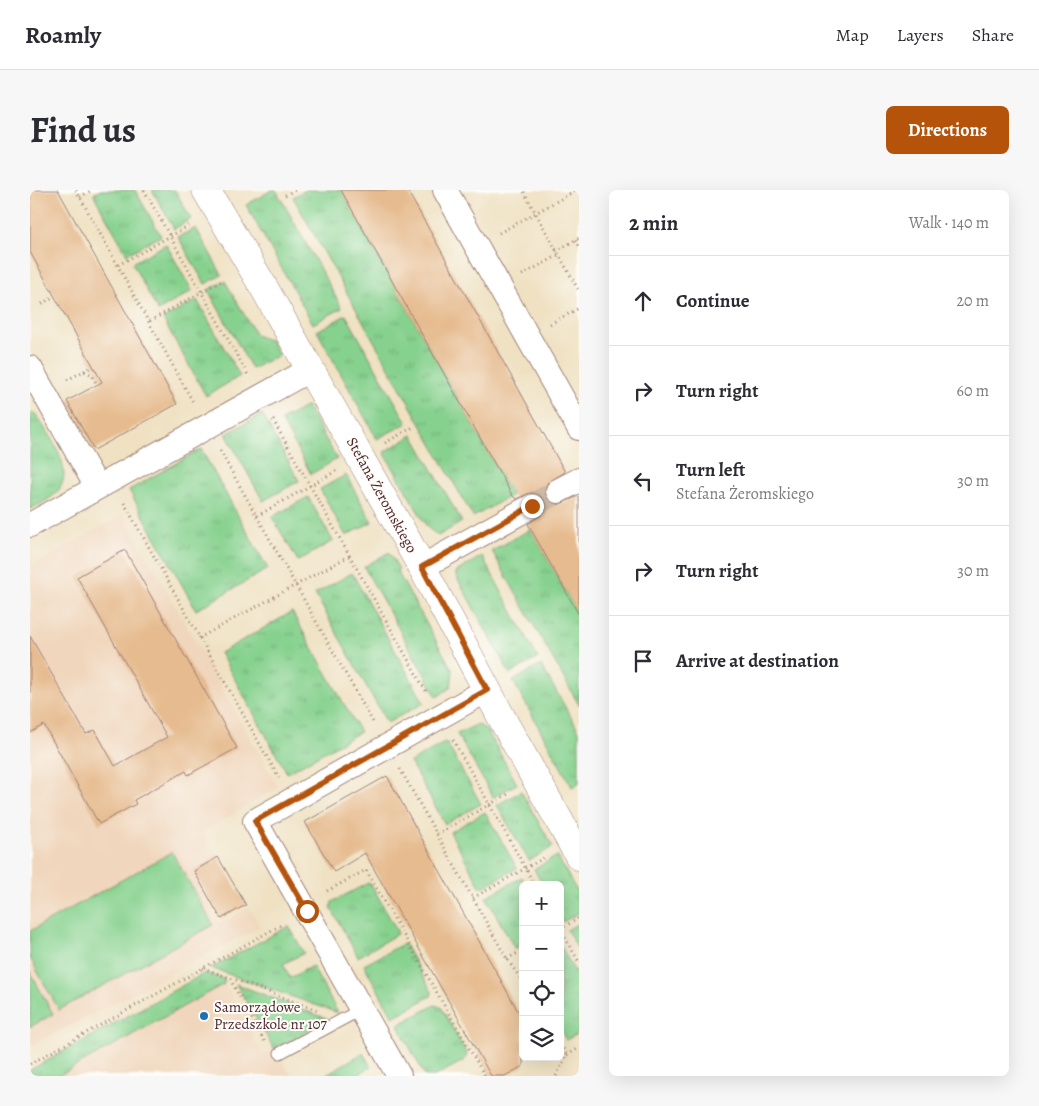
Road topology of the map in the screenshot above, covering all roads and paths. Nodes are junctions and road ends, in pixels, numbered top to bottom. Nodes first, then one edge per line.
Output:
1 (76, 190) edge
2 (92, 190) edge
3 (144, 190) edge
4 (206, 190) edge
5 (295, 190) edge
6 (445, 190) edge
7 (577, 190) edge
8 (524, 192) dead end
9 (285, 195) dead end
10 (80, 197) junction
11 (535, 213) junction
12 (192, 224) dead end
13 (170, 236) junction
14 (577, 239) edge
15 (476, 246) junction
16 (579, 246) edge
17 (556, 251) junction
18 (559, 255) junction
19 (118, 265) junction
20 (223, 280) dead end
21 (500, 288) junction
22 (579, 291) edge
23 (201, 292) junction
24 (54, 296) dead end
25 (42, 304) dead end
26 (150, 321) junction
27 (93, 366) dead end
28 (30, 368) edge
29 (311, 369) junction
30 (84, 371) junction
31 (248, 376) dead end
32 (61, 383) dead end
33 (97, 385) dead end
34 (199, 413) dead end
35 (273, 419) dead end
36 (575, 420) edge
37 (415, 426) dead end
38 (377, 448) dead end
39 (219, 450) dead end
40 (343, 468) dead end
41 (579, 480) edge
42 (309, 486) junction
43 (97, 487) junction
44 (558, 491) tunnel mouth
45 (120, 495) dead end
46 (532, 506) tunnel mouth
47 (257, 516) junction
48 (30, 525) edge
49 (349, 556) junction
50 (422, 567) junction
51 (296, 586) junction
52 (199, 638) junction
53 (487, 690) junction
54 (429, 697) dead end
55 (379, 733) dead end
56 (451, 736) dead end
57 (397, 763) dead end
58 (284, 786) dead end
59 (512, 791) dead end
60 (490, 804) junction
61 (437, 834) junction
62 (567, 854) edge
63 (526, 868) junction
64 (533, 881) edge
65 (323, 885) dead end
66 (474, 898) junction
67 (579, 918) edge
68 (287, 922) dead end
69 (564, 927) edge
70 (564, 936) edge
71 (519, 952) edge
72 (507, 959) junction
73 (579, 962) edge
74 (202, 968) junction
75 (519, 976) edge
76 (230, 979) junction
77 (352, 1014) junction
78 (268, 1048) dead end
79 (579, 1048) edge
80 (564, 1050) edge
81 (280, 1053) dead end
82 (567, 1055) junction
83 (30, 1064) edge
84 (399, 1076) edge
85 (485, 1076) edge
86 (556, 1076) edge

1 - 10 path
2 - 10 path
3 - 13 path
4 - 29 street, Stefana Żeromskiego
5 - 9 path
6 - 15 street
7 - 11 path
8 - 11 path
10 - 19 path
11 - 15 path
11 - 17 path
12 - 13 path
13 - 19 path
13 - 23 path
14 - 16 path
14 - 17 path
15 - 21 street
17 - 18 path
18 - 21 path
18 - 22 path
19 - 26 path
20 - 23 path
21 - 36 street
23 - 26 path
23 - 31 path
24 - 25 path
26 - 34 path
27 - 30 path
28 - 43 street
29 - 43 street
29 - 50 street, Stefana Żeromskiego
30 - 32 path
30 - 33 path
35 - 42 path
37 - 38 path
39 - 47 path
40 - 42 path
41 - 44 street
42 - 47 path
42 - 49 path
43 - 48 street
45 - 52 path
46 - 50 street
47 - 51 path
49 - 51 path
49 - 54 path
50 - 53 street, Stefana Żeromskiego
51 - 52 path
51 - 55 path
52 - 58 path
53 - 62 street, Stefana Żeromskiego
53 - 77 street
56 - 60 path
57 - 61 path
59 - 60 path
60 - 61 path
60 - 63 path
61 - 66 path
62 - 63 path
63 - 64 path
63 - 66 path
65 - 85 path
66 - 72 path
67 - 69 path
68 - 74 path
70 - 73 path
71 - 72 path
72 - 75 path
74 - 76 path
74 - 83 path
76 - 77 path
76 - 78 path
77 - 81 lane
77 - 84 street
79 - 82 path
80 - 82 path
82 - 86 path

